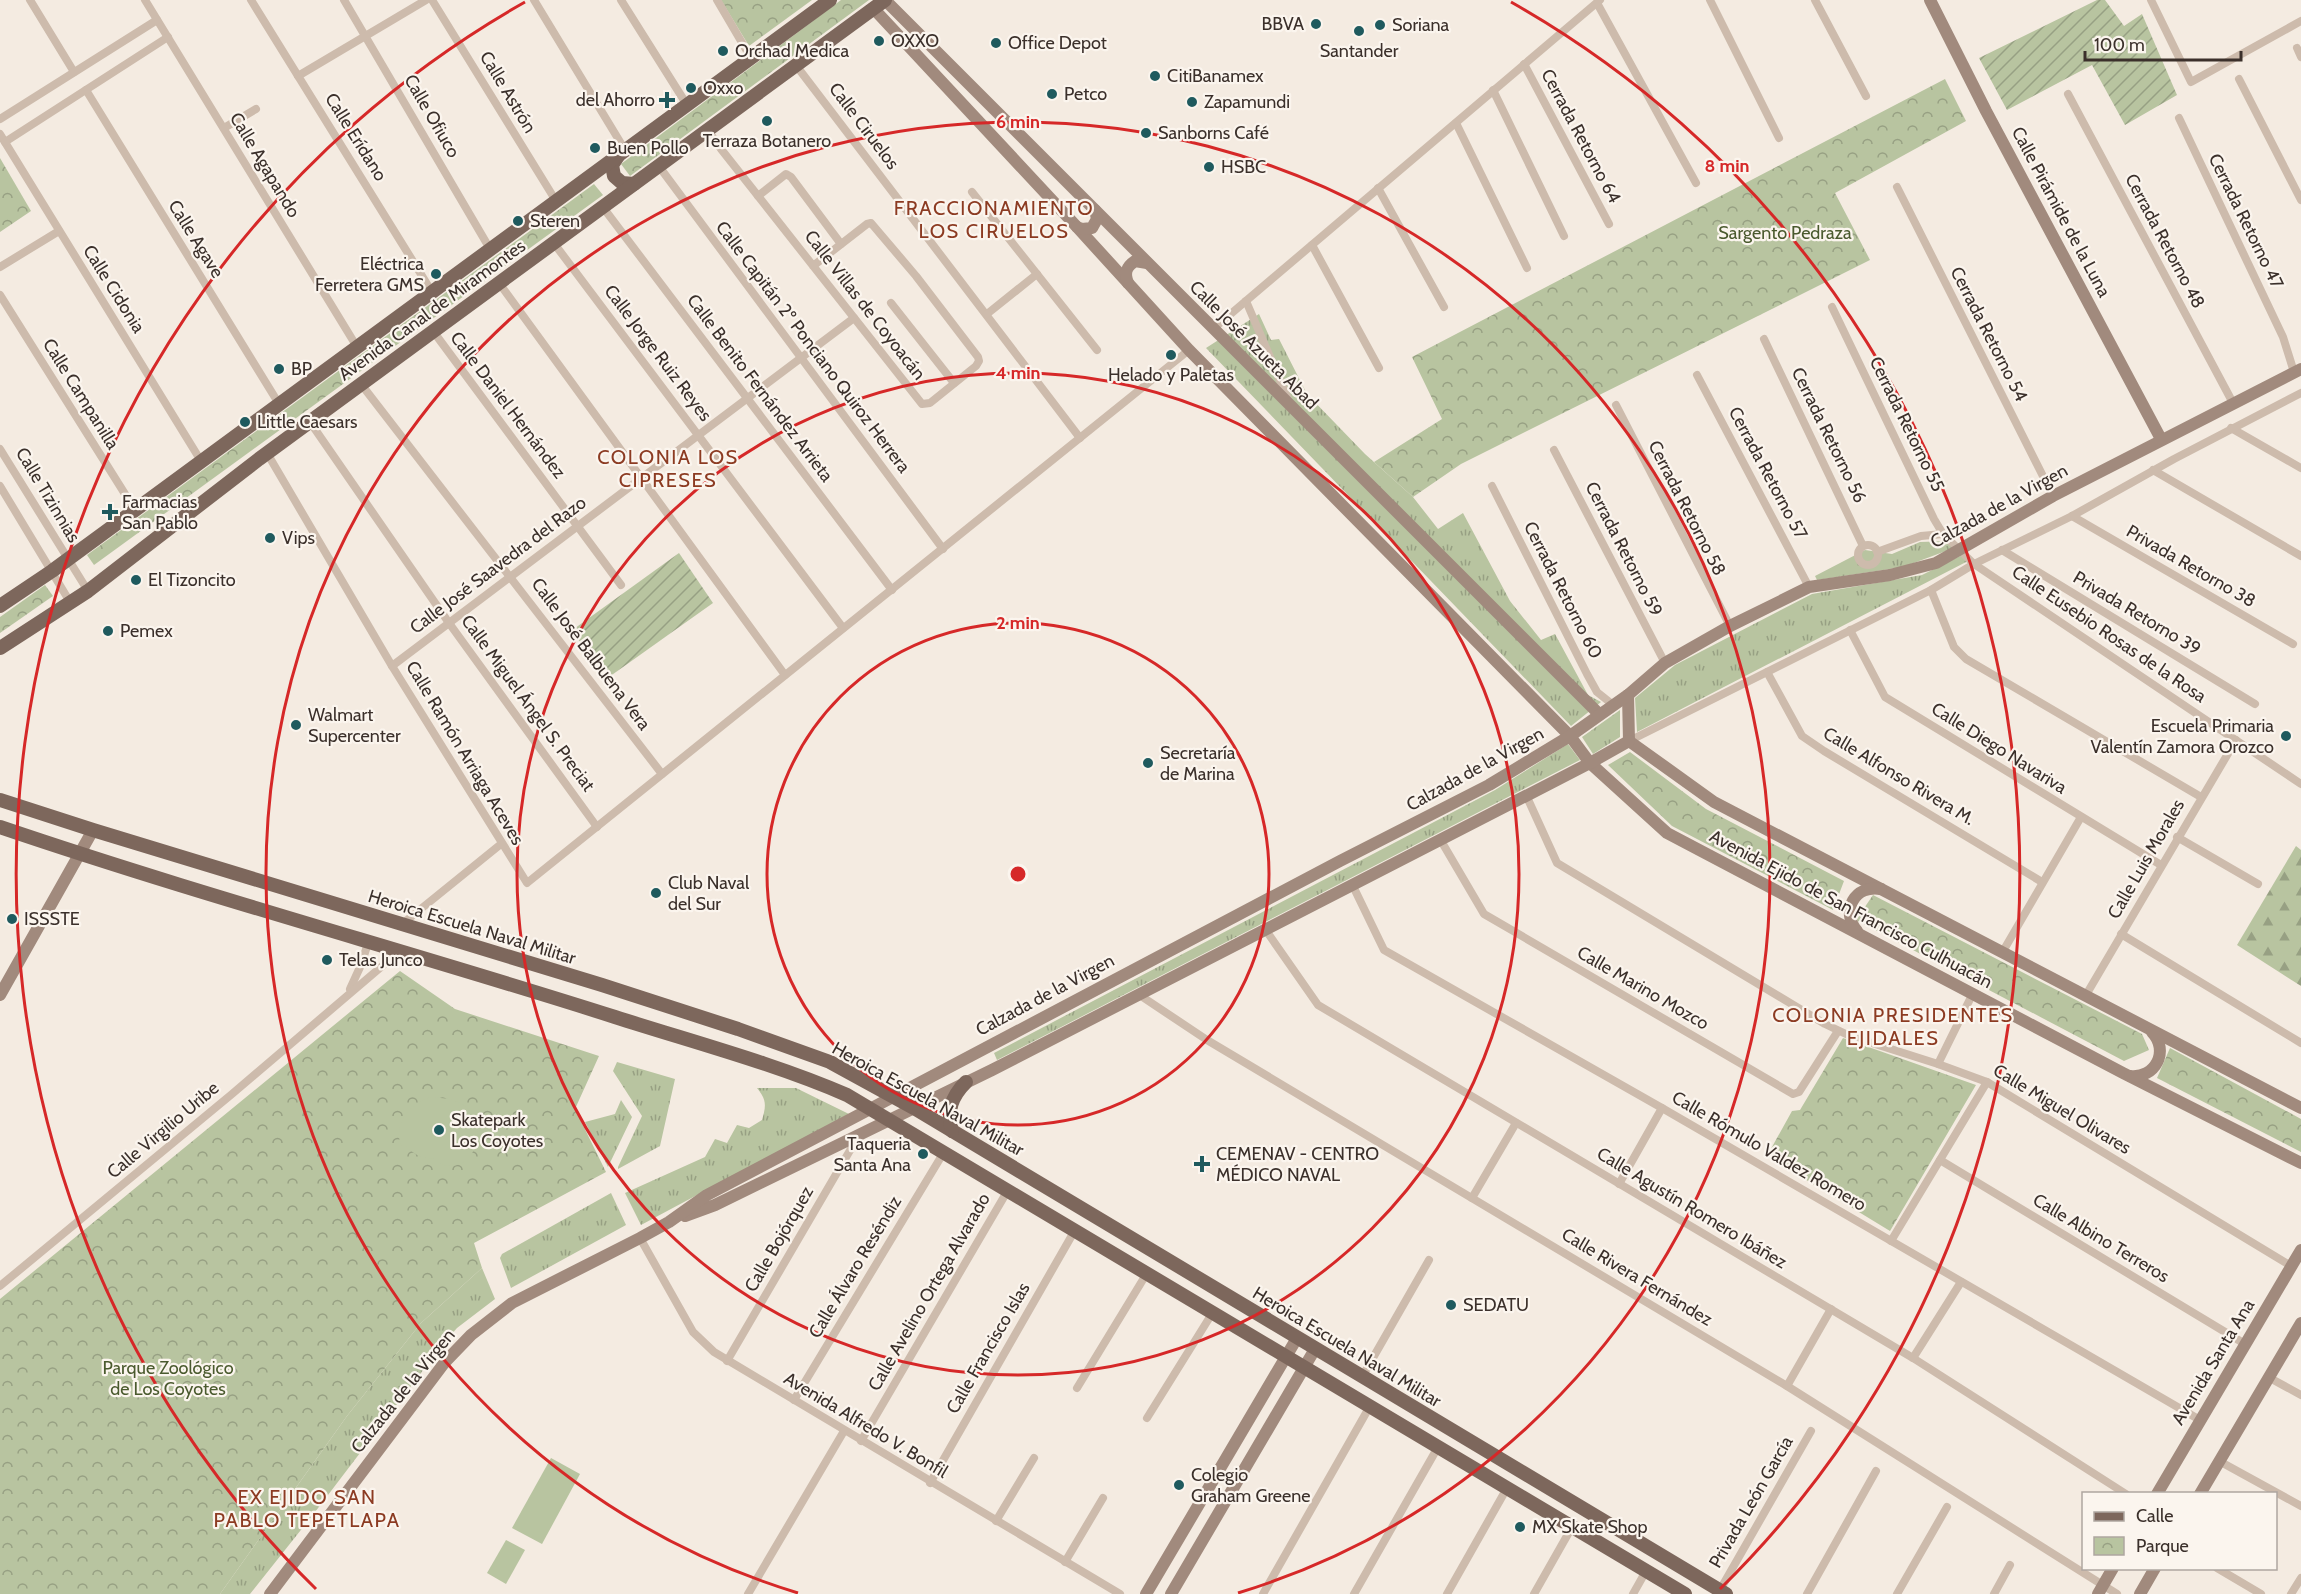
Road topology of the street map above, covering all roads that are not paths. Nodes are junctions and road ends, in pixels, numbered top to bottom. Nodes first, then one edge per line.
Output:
1 (30, 0) edge
2 (145, 0) edge
3 (251, 0) edge
4 (345, 0) edge
5 (426, 0) edge
6 (432, 0) edge
7 (534, 0) edge
8 (621, 0) edge
9 (717, 0) edge
10 (830, 0) edge
11 (885, 0) edge
12 (1710, 0) edge
13 (1815, 0) edge
14 (1930, 0) edge
15 (2151, 0) edge
16 (1598, 1) edge
17 (873, 8) junction
18 (157, 20) junction
19 (2301, 21) edge
20 (366, 36) junction
21 (168, 37) junction
22 (751, 58) junction
23 (795, 64) junction
24 (1524, 64) junction
25 (74, 72) junction
26 (298, 76) junction
27 (2239, 80) dead end
28 (86, 90) junction
29 (1493, 90) junction
30 (2068, 94) dead end
31 (1866, 96) dead end
32 (687, 105) junction
33 (256, 109) dead end
34 (2179, 118) dead end
35 (0, 119) edge
36 (1455, 123) junction
37 (224, 128) junction
38 (707, 129) junction
39 (2, 138) edge
40 (1779, 138) dead end
41 (622, 153) junction
42 (658, 165) junction
43 (590, 176) junction
44 (1696, 183) dead end
45 (634, 184) junction
46 (1897, 187) dead end
47 (1378, 188) junction
48 (972, 192) dead end
49 (758, 196) junction
50 (2301, 200) edge
51 (555, 201) junction
52 (606, 204) junction
53 (1095, 210) junction
54 (1609, 224) dead end
55 (1077, 227) junction
56 (59, 231) junction
57 (1564, 236) dead end
58 (553, 242) junction
59 (841, 244) junction
60 (1312, 245) junction
61 (490, 249) junction
62 (1147, 263) junction
63 (813, 266) junction
64 (0, 267) edge
65 (1527, 268) dead end
66 (1037, 274) junction
67 (499, 283) junction
68 (1128, 283) junction
69 (432, 292) junction
70 (0, 295) edge
71 (1246, 301) junction
72 (891, 303) dead end
73 (1444, 307) dead end
74 (1832, 307) dead end
75 (987, 314) junction
76 (854, 318) junction
77 (1213, 329) junction
78 (433, 331) junction
79 (1764, 339) dead end
80 (357, 347) junction
81 (1097, 350) dead end
82 (1189, 350) junction
83 (800, 358) junction
84 (1379, 368) dead end
85 (2298, 370) edge
86 (1697, 375) dead end
87 (954, 383) junction
88 (361, 384) junction
89 (2301, 393) edge
90 (747, 399) junction
91 (2233, 403) junction
92 (279, 404) junction
93 (1616, 405) dead end
94 (1292, 408) junction
95 (310, 422) junction
96 (2231, 428) junction
97 (699, 435) junction
98 (1080, 438) junction
99 (2161, 440) junction
100 (0, 448) edge
101 (1554, 450) dead end
102 (267, 453) junction
103 (201, 461) junction
104 (2301, 468) edge
105 (2153, 470) junction
106 (642, 478) junction
107 (0, 486) edge
108 (1492, 486) dead end
109 (2053, 496) junction
110 (135, 510) junction
111 (2072, 516) junction
112 (578, 526) junction
113 (1943, 534) junction
114 (1863, 546) junction
115 (943, 549) junction
116 (1961, 549) junction
117 (2002, 550) junction
118 (1877, 552) junction
119 (2301, 556) edge
120 (68, 560) junction
121 (1974, 564) junction
122 (52, 571) junction
123 (511, 577) junction
124 (621, 585) dead end
125 (1809, 587) junction
126 (892, 590) junction
127 (1931, 590) junction
128 (88, 591) junction
129 (70, 602) junction
130 (0, 606) edge
131 (449, 623) junction
132 (1730, 626) junction
133 (843, 628) junction
134 (1850, 630) junction
135 (2293, 644) dead end
136 (0, 648) edge
137 (1665, 663) junction
138 (392, 666) junction
139 (1767, 672) junction
140 (785, 675) junction
141 (1628, 695) junction
142 (1612, 704) junction
143 (2254, 704) dead end
144 (1599, 714) junction
145 (1570, 736) junction
146 (2236, 740) junction
147 (1629, 741) junction
148 (1590, 763) junction
149 (662, 774) junction
150 (2301, 784) edge
151 (1526, 795) junction
152 (2201, 797) junction
153 (0, 800) edge
154 (2080, 817) junction
155 (597, 826) junction
156 (0, 827) edge
157 (93, 830) junction
158 (2177, 837) junction
159 (1440, 839) junction
160 (501, 844) junction
161 (79, 854) junction
162 (2161, 865) junction
163 (2042, 882) junction
164 (1352, 884) junction
165 (2259, 884) dead end
166 (1887, 892) junction
167 (401, 925) junction
168 (1265, 929) junction
169 (2121, 934) junction
170 (1865, 936) junction
171 (369, 940) junction
172 (401, 950) junction
173 (2002, 953) junction
174 (602, 985) junction
175 (1973, 993) junction
176 (1138, 994) junction
177 (0, 995) edge
178 (2086, 995) junction
179 (345, 997) junction
180 (595, 1011) junction
181 (2147, 1029) junction
182 (1838, 1031) junction
183 (2301, 1043) edge
184 (1938, 1064) junction
185 (2123, 1073) junction
186 (1987, 1082) junction
187 (966, 1083) junction
188 (892, 1096) junction
189 (914, 1107) junction
190 (869, 1108) junction
191 (1662, 1108) junction
192 (2301, 1108) edge
193 (890, 1119) junction
194 (1516, 1123) junction
195 (952, 1131) junction
196 (860, 1134) junction
197 (944, 1152) junction
198 (1940, 1160) junction
199 (2301, 1163) edge
200 (1619, 1184) junction
201 (1008, 1190) junction
202 (1472, 1198) junction
203 (669, 1222) junction
204 (1076, 1230) junction
205 (640, 1239) junction
206 (1891, 1241) junction
207 (2301, 1250) edge
208 (1429, 1260) dead end
209 (2291, 1266) junction
210 (1147, 1273) junction
211 (1961, 1282) junction
212 (0, 1286) edge
213 (1831, 1310) junction
214 (1213, 1312) junction
215 (2301, 1323) edge
216 (1297, 1338) junction
217 (2245, 1344) junction
218 (1315, 1349) junction
219 (1286, 1356) junction
220 (1914, 1358) junction
221 (727, 1361) junction
222 (1305, 1367) junction
223 (1362, 1377) junction
224 (2268, 1377) junction
225 (1787, 1386) junction
226 (1077, 1388) dead end
227 (2301, 1395) edge
228 (794, 1400) junction
229 (1370, 1406) junction
230 (1147, 1418) dead end
231 (2200, 1420) junction
232 (844, 1431) junction
233 (1811, 1431) dead end
234 (861, 1441) junction
235 (1438, 1447) junction
236 (1034, 1458) dead end
237 (2219, 1461) junction
238 (1876, 1471) dead end
239 (930, 1483) junction
240 (1507, 1488) junction
241 (2123, 1492) edge
242 (2158, 1492) edge
243 (2201, 1492) edge
244 (2275, 1492) edge
245 (2277, 1493) edge
246 (1103, 1498) dead end
247 (2301, 1506) edge
248 (1947, 1507) dead end
249 (996, 1521) junction
250 (1572, 1527) junction
251 (1065, 1562) junction
252 (2010, 1565) dead end
253 (2112, 1570) edge
254 (2154, 1570) edge
255 (2219, 1570) edge
256 (1646, 1571) junction
257 (2301, 1578) edge
258 (2101, 1589) edge
259 (1723, 1592) edge
260 (270, 1594) edge
261 (748, 1594) edge
262 (1120, 1594) edge
263 (1146, 1594) edge
264 (1171, 1594) edge
265 (1263, 1594) edge
266 (1354, 1594) edge
267 (1447, 1594) edge
268 (1534, 1594) edge
269 (1633, 1594) edge
270 (1685, 1594) edge
271 (1807, 1594) edge
272 (1897, 1594) edge
273 (1994, 1594) edge
274 (2117, 1594) edge
275 (2140, 1594) edge
276 (2261, 1594) edge
277 (2291, 1594) edge

1 - 25 street
2 - 18 street, Calle Agapando
3 - 26 street, Calle Erídano
4 - 20 street, Calle Ofiuco
5 - 20 street
6 - 51 street, Calle Astrón
7 - 41 street
8 - 32 street
9 - 22 street
10 - 22 main road, Avenida Canal de Miramontes
11 - 17 main road, Avenida Canal de Miramontes
11 - 53 street, Calle José Azueta Abad
12 - 40 street
13 - 31 street
14 - 99 street, Calle Pirámide de la Luna
15 - 19 street
16 - 24 street
16 - 44 street
17 - 23 main road, Avenida Canal de Miramontes
17 - 55 street
18 - 21 street, Calle Agapando
18 - 25 street
20 - 26 street
20 - 61 street, Calle Ofiuco
21 - 28 street
21 - 37 street, Calle Agapando
22 - 32 main road, Avenida Canal de Miramontes
23 - 38 main road, Avenida Canal de Miramontes
23 - 75 street, Calle Ciruelos
24 - 29 street
24 - 54 street, Cerrada Retorno 64
25 - 35 street
26 - 69 street, Calle Erídano
27 - 50 street
28 - 39 street
28 - 92 street, Calle Agave
29 - 36 street
29 - 57 street
30 - 91 street, Cerrada Retorno 48
32 - 41 main road, Avenida Canal de Miramontes
33 - 37 street
34 - 85 street, Cerrada Retorno 47
36 - 47 street
36 - 65 street
37 - 80 street, Calle Agapando
38 - 42 main road, Avenida Canal de Miramontes
38 - 49 street, Calle Villas de Coyoacán
39 - 56 street, Calle Cidonia
41 - 43 main road, Avenida Canal de Miramontes
41 - 45 main road
42 - 45 main road, Avenida Canal de Miramontes
42 - 83 street, Calle Capitán 2º Ponciano Quiroz Herrera
43 - 51 main road, Avenida Canal de Miramontes
43 - 52 main road
45 - 52 main road, Avenida Canal de Miramontes
46 - 109 street, Cerrada Retorno 54
47 - 60 street
47 - 73 street
48 - 66 street
49 - 59 street, Calle Villas de Coyoacán
49 - 63 street, Calle Villas de Coyoacán
51 - 61 main road, Avenida Canal de Miramontes
52 - 58 main road, Avenida Canal de Miramontes
52 - 90 street, Calle Benito Fernández Arrieta
53 - 55 street
53 - 62 street, Calle José Azueta Abad
55 - 68 street
56 - 64 street
56 - 103 street, Calle Cidonia
58 - 67 main road, Avenida Canal de Miramontes
58 - 97 street, Calle Jorge Ruiz Reyes
59 - 63 street
59 - 87 street, Calle Villas de Coyoacán
60 - 71 street
60 - 84 street
61 - 69 main road, Avenida Canal de Miramontes
62 - 68 street
62 - 77 street, Calle José Azueta Abad
63 - 76 street, Calle Villas de Coyoacán
66 - 75 street
66 - 81 street
67 - 78 main road, Avenida Canal de Miramontes
67 - 106 street
68 - 82 street
69 - 80 main road, Avenida Canal de Miramontes
70 - 110 street, Calle Campanilla
71 - 77 street
71 - 94 street
72 - 87 street
74 - 113 street, Cerrada Retorno 55
75 - 98 street, Calle Ciruelos
76 - 83 street, Calle José Saavedra del Razo
76 - 87 street, Calle Villas de Coyoacán
77 - 94 street, Calle José Azueta Abad
78 - 88 main road, Avenida Canal de Miramontes
78 - 112 street, Calle Daniel Hernández
79 - 114 street, Cerrada Retorno 56
80 - 92 main road, Avenida Canal de Miramontes
82 - 98 street
82 - 145 street
83 - 90 street, Calle José Saavedra del Razo
83 - 115 street, Calle Capitán 2º Ponciano Quiroz Herrera
85 - 91 street, Calzada de la Virgen
86 - 125 street, Cerrada Retorno 57
88 - 95 main road, Avenida Canal de Miramontes
88 - 123 street, Calle José Balbuena Vera
89 - 96 street, Calzada de la Virgen
90 - 97 street, Calle José Saavedra del Razo
90 - 126 street, Calle Benito Fernández Arrieta
91 - 99 street, Calzada de la Virgen
92 - 103 main road, Avenida Canal de Miramontes
93 - 132 street, Cerrada Retorno 58
94 - 144 street, Calle José Azueta Abad
95 - 102 main road, Avenida Canal de Miramontes
95 - 131 street, Calle Miguel Ángel S. Preciat
96 - 104 street
96 - 105 street, Calzada de la Virgen
97 - 106 street, Calle José Saavedra del Razo
97 - 133 street, Calle Jorge Ruiz Reyes
98 - 115 street
99 - 109 street, Calzada de la Virgen
100 - 120 street, Calle Tizinnias
101 - 137 street, Cerrada Retorno 59
102 - 128 main road, Avenida Canal de Miramontes
102 - 138 street, Calle Ramón Arriaga Aceves
103 - 110 main road, Avenida Canal de Miramontes
105 - 111 street, Calzada de la Virgen
105 - 119 street
106 - 112 street, Calle José Saavedra del Razo
106 - 140 street
107 - 122 street, Calle Tizinnias
108 - 142 street, Cerrada Retorno 60
109 - 116 street, Calzada de la Virgen
110 - 120 main road, Avenida Canal de Miramontes
111 - 117 street, Calzada de la Virgen
111 - 135 street, Privada Retorno 38
112 - 123 street, Calle José Saavedra del Razo
112 - 124 street, Calle Daniel Hernández
113 - 116 street, Cerrada Retorno 55
113 - 118 street
114 - 118 street
114 - 118 street
115 - 126 street
116 - 121 street, Calle Eusebio Rosas de la Rosa
116 - 125 street, Calzada de la Virgen
117 - 121 street, Calzada de la Virgen
117 - 143 street, Privada Retorno 39
120 - 122 main road, Avenida Canal de Miramontes
120 - 128 street, Calle Tizinnias
121 - 127 street, Calzada de la Virgen
121 - 146 street, Calle Eusebio Rosas de la Rosa
122 - 129 street, Calle Tizinnias
122 - 130 main road, Avenida Canal de Miramontes
123 - 131 street, Calle José Saavedra del Razo
123 - 149 street, Calle José Balbuena Vera
125 - 132 street, Calzada de la Virgen
126 - 133 street
127 - 134 street, Calzada de la Virgen
127 - 152 street
128 - 129 main road, Avenida Canal de Miramontes
129 - 136 main road, Avenida Canal de Miramontes
131 - 138 street, Calle José Saavedra del Razo
131 - 155 street, Calle Miguel Ángel S. Preciat
132 - 137 street, Calzada de la Virgen
133 - 140 street
134 - 139 street, Calzada de la Virgen
134 - 154 street, Calle Diego Navariva
137 - 141 street, Calzada de la Virgen
138 - 160 street, Calle Ramón Arriaga Aceves
139 - 147 street, Calzada de la Virgen
139 - 163 street, Calle Alfonso Rivera M.
140 - 149 street
141 - 142 street, Calzada de la Virgen
141 - 147 street
142 - 144 street, Calzada de la Virgen
144 - 145 street, Calzada de la Virgen
145 - 148 street, Avenida Ejido de San Francisco Culhuacán
145 - 188 street, Calzada de la Virgen
146 - 150 street, Calle Eusebio Rosas de la Rosa
146 - 152 street, Calle Luis Morales
147 - 148 street, Calzada de la Virgen
147 - 166 street, Avenida Ejido de San Francisco Culhuacán
148 - 151 street, Calzada de la Virgen
148 - 170 street, Avenida Ejido de San Francisco Culhuacán
149 - 155 street
151 - 159 street, Calzada de la Virgen
151 - 182 street, Calle Miguel Olivares
152 - 158 street, Calle Luis Morales
153 - 157 main road, Heroica Escuela Naval Militar
154 - 162 street, Calle Diego Navariva
154 - 163 street
155 - 160 street, Calle Ramón Arriaga Aceves
156 - 161 main road, Heroica Escuela Naval Militar
157 - 161 street
157 - 167 main road, Heroica Escuela Naval Militar
158 - 162 street, Calle Luis Morales
158 - 165 street
159 - 164 street, Calzada de la Virgen
159 - 182 street, Calle Marino Mozco
160 - 167 street
161 - 171 main road, Heroica Escuela Naval Militar
161 - 177 street
162 - 169 street, Calle Luis Morales
163 - 173 street
164 - 168 street, Calzada de la Virgen
164 - 191 street, Calle Rómulo Valdez Romero
166 - 170 street
166 - 173 street, Avenida Ejido de San Francisco Culhuacán
167 - 174 main road, Heroica Escuela Naval Militar
168 - 176 street, Calzada de la Virgen
168 - 194 street, Calle Agustín Romero Ibáñez
169 - 178 street, Calle Luis Morales
169 - 183 street
170 - 175 street, Avenida Ejido de San Francisco Culhuacán
171 - 172 main road, Heroica Escuela Naval Militar
171 - 179 street, Calle Virgilio Uribe
172 - 179 street, Calle Virgilio Uribe
172 - 180 main road, Heroica Escuela Naval Militar
173 - 178 street, Avenida Ejido de San Francisco Culhuacán
174 - 180 main road
174 - 188 main road, Heroica Escuela Naval Militar
175 - 184 street
175 - 185 street, Avenida Ejido de San Francisco Culhuacán
176 - 187 street, Calzada de la Virgen
176 - 202 street, Calle Rivera Fernández
178 - 181 street, Avenida Ejido de San Francisco Culhuacán
179 - 212 street, Calle Virgilio Uribe
180 - 190 main road, Heroica Escuela Naval Militar
181 - 185 street
181 - 192 street, Avenida Ejido de San Francisco Culhuacán
182 - 184 street, Calle Miguel Olivares
184 - 186 street, Calle Miguel Olivares
185 - 199 street, Avenida Ejido de San Francisco Culhuacán
186 - 198 street
186 - 209 street, Calle Miguel Olivares
187 - 189 street, Calzada de la Virgen
187 - 195 main road
188 - 189 main road, Heroica Escuela Naval Militar
188 - 190 street, Calzada de la Virgen
189 - 193 street, Calzada de la Virgen
189 - 195 main road, Heroica Escuela Naval Militar
190 - 193 main road, Heroica Escuela Naval Militar
190 - 203 street, Calzada de la Virgen
191 - 200 street
191 - 206 street, Calle Rómulo Valdez Romero
193 - 196 street, Calzada de la Virgen
193 - 197 main road, Heroica Escuela Naval Militar
194 - 200 street, Calle Agustín Romero Ibáñez
194 - 202 street
195 - 216 main road, Heroica Escuela Naval Militar
196 - 203 street, Calzada de la Virgen
196 - 221 street, Calle Bojórquez
197 - 201 main road, Heroica Escuela Naval Militar
197 - 228 street, Calle Álvaro Reséndiz
198 - 206 street
198 - 217 street, Calle Albino Terreros
200 - 213 street, Calle Agustín Romero Ibáñez
201 - 204 main road, Heroica Escuela Naval Militar
201 - 234 street, Calle Avelino Ortega Alvarado
202 - 225 street, Calle Rivera Fernández
203 - 205 street, Calzada de la Virgen
204 - 210 main road, Heroica Escuela Naval Militar
204 - 239 street, Calle Francisco Islas
205 - 221 street, Avenida Alfredo V. Bonfil
205 - 260 street, Calzada de la Virgen
206 - 211 street, Calle Rómulo Valdez Romero
207 - 209 street, Avenida Santa Ana
208 - 223 street
209 - 217 street, Avenida Santa Ana
210 - 214 main road, Heroica Escuela Naval Militar
210 - 226 street
211 - 220 street
211 - 231 street, Calle Rómulo Valdez Romero
213 - 220 street, Calle Agustín Romero Ibáñez
213 - 225 street
214 - 219 main road, Heroica Escuela Naval Militar
214 - 230 street
215 - 224 street
216 - 218 main road, Heroica Escuela Naval Militar
216 - 219 street
217 - 231 street, Avenida Santa Ana
218 - 222 street
218 - 223 main road, Heroica Escuela Naval Militar
219 - 222 main road, Heroica Escuela Naval Militar
219 - 263 street
220 - 241 street, Calle Agustín Romero Ibáñez
221 - 228 street, Avenida Alfredo V. Bonfil
222 - 229 main road, Heroica Escuela Naval Militar
222 - 264 street
223 - 259 main road, Heroica Escuela Naval Militar
224 - 227 street
224 - 237 street
225 - 258 street, Calle Rivera Fernández
228 - 232 street, Avenida Alfredo V. Bonfil
229 - 235 main road, Heroica Escuela Naval Militar
229 - 265 street
231 - 242 street, Avenida Santa Ana
232 - 234 street, Avenida Alfredo V. Bonfil
232 - 261 street
233 - 259 street, Privada León García
234 - 239 street, Avenida Alfredo V. Bonfil
235 - 240 main road, Heroica Escuela Naval Militar
235 - 266 street
236 - 249 street
237 - 243 street
237 - 244 street
238 - 271 street
239 - 249 street, Avenida Alfredo V. Bonfil
240 - 250 main road, Heroica Escuela Naval Militar
240 - 267 street
245 - 247 street
246 - 251 street
248 - 272 street
249 - 251 street, Avenida Alfredo V. Bonfil
250 - 256 main road, Heroica Escuela Naval Militar
250 - 268 street
251 - 262 street, Avenida Alfredo V. Bonfil
252 - 273 street
253 - 258 street
254 - 275 street
255 - 276 street
256 - 269 street
256 - 270 main road, Heroica Escuela Naval Militar
257 - 277 street
258 - 274 street, Calle Rivera Fernández

